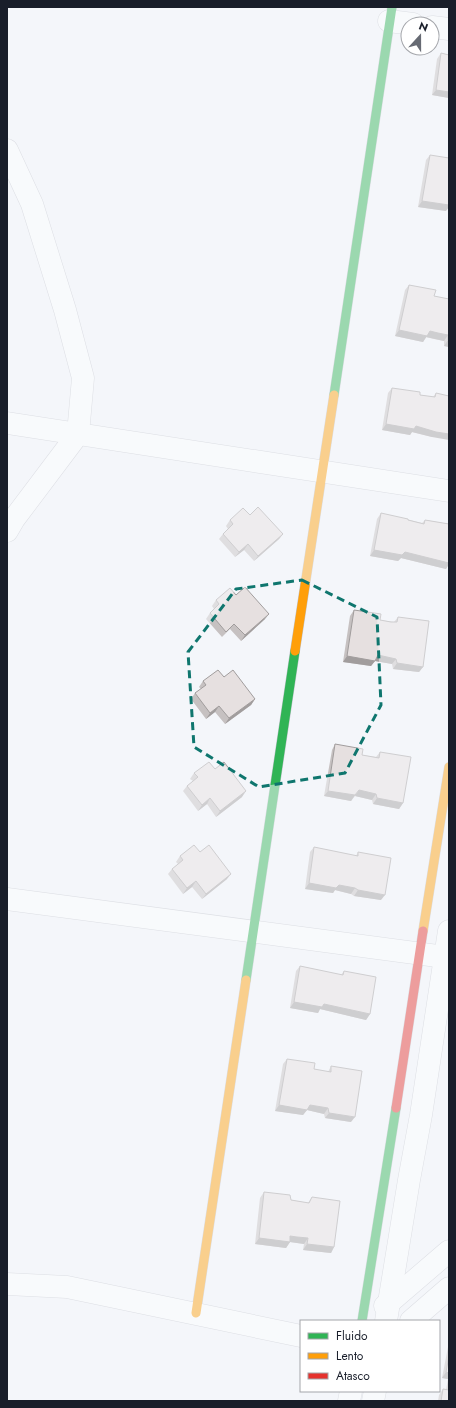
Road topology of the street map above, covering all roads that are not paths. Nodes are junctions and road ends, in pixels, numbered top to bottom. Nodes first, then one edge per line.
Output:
1 (391, 14) edge
2 (7, 150) edge
3 (7, 423) edge
4 (78, 434) junction
5 (323, 472) junction
6 (449, 491) edge
7 (7, 531) edge
8 (449, 767) edge
9 (7, 899) edge
10 (449, 931) edge
11 (254, 932) junction
12 (420, 954) junction
13 (445, 957) junction
14 (449, 1251) edge
15 (7, 1284) edge
16 (449, 1288) edge
17 (388, 1312) edge
18 (196, 1313) junction
19 (362, 1320) edge
20 (368, 1320) edge
21 (412, 1320) edge
22 (300, 1328) edge
23 (276, 1329) junction
24 (300, 1336) edge

1 - 5 street
2 - 4 street
3 - 4 street
4 - 5 street
4 - 7 street
5 - 6 street
5 - 11 street
8 - 12 street
9 - 11 street
10 - 13 street
11 - 12 street
11 - 18 street
12 - 13 street
12 - 19 street
13 - 17 street
14 - 17 street
15 - 18 street
16 - 21 street
17 - 20 street
18 - 23 street
22 - 23 street
23 - 24 street

